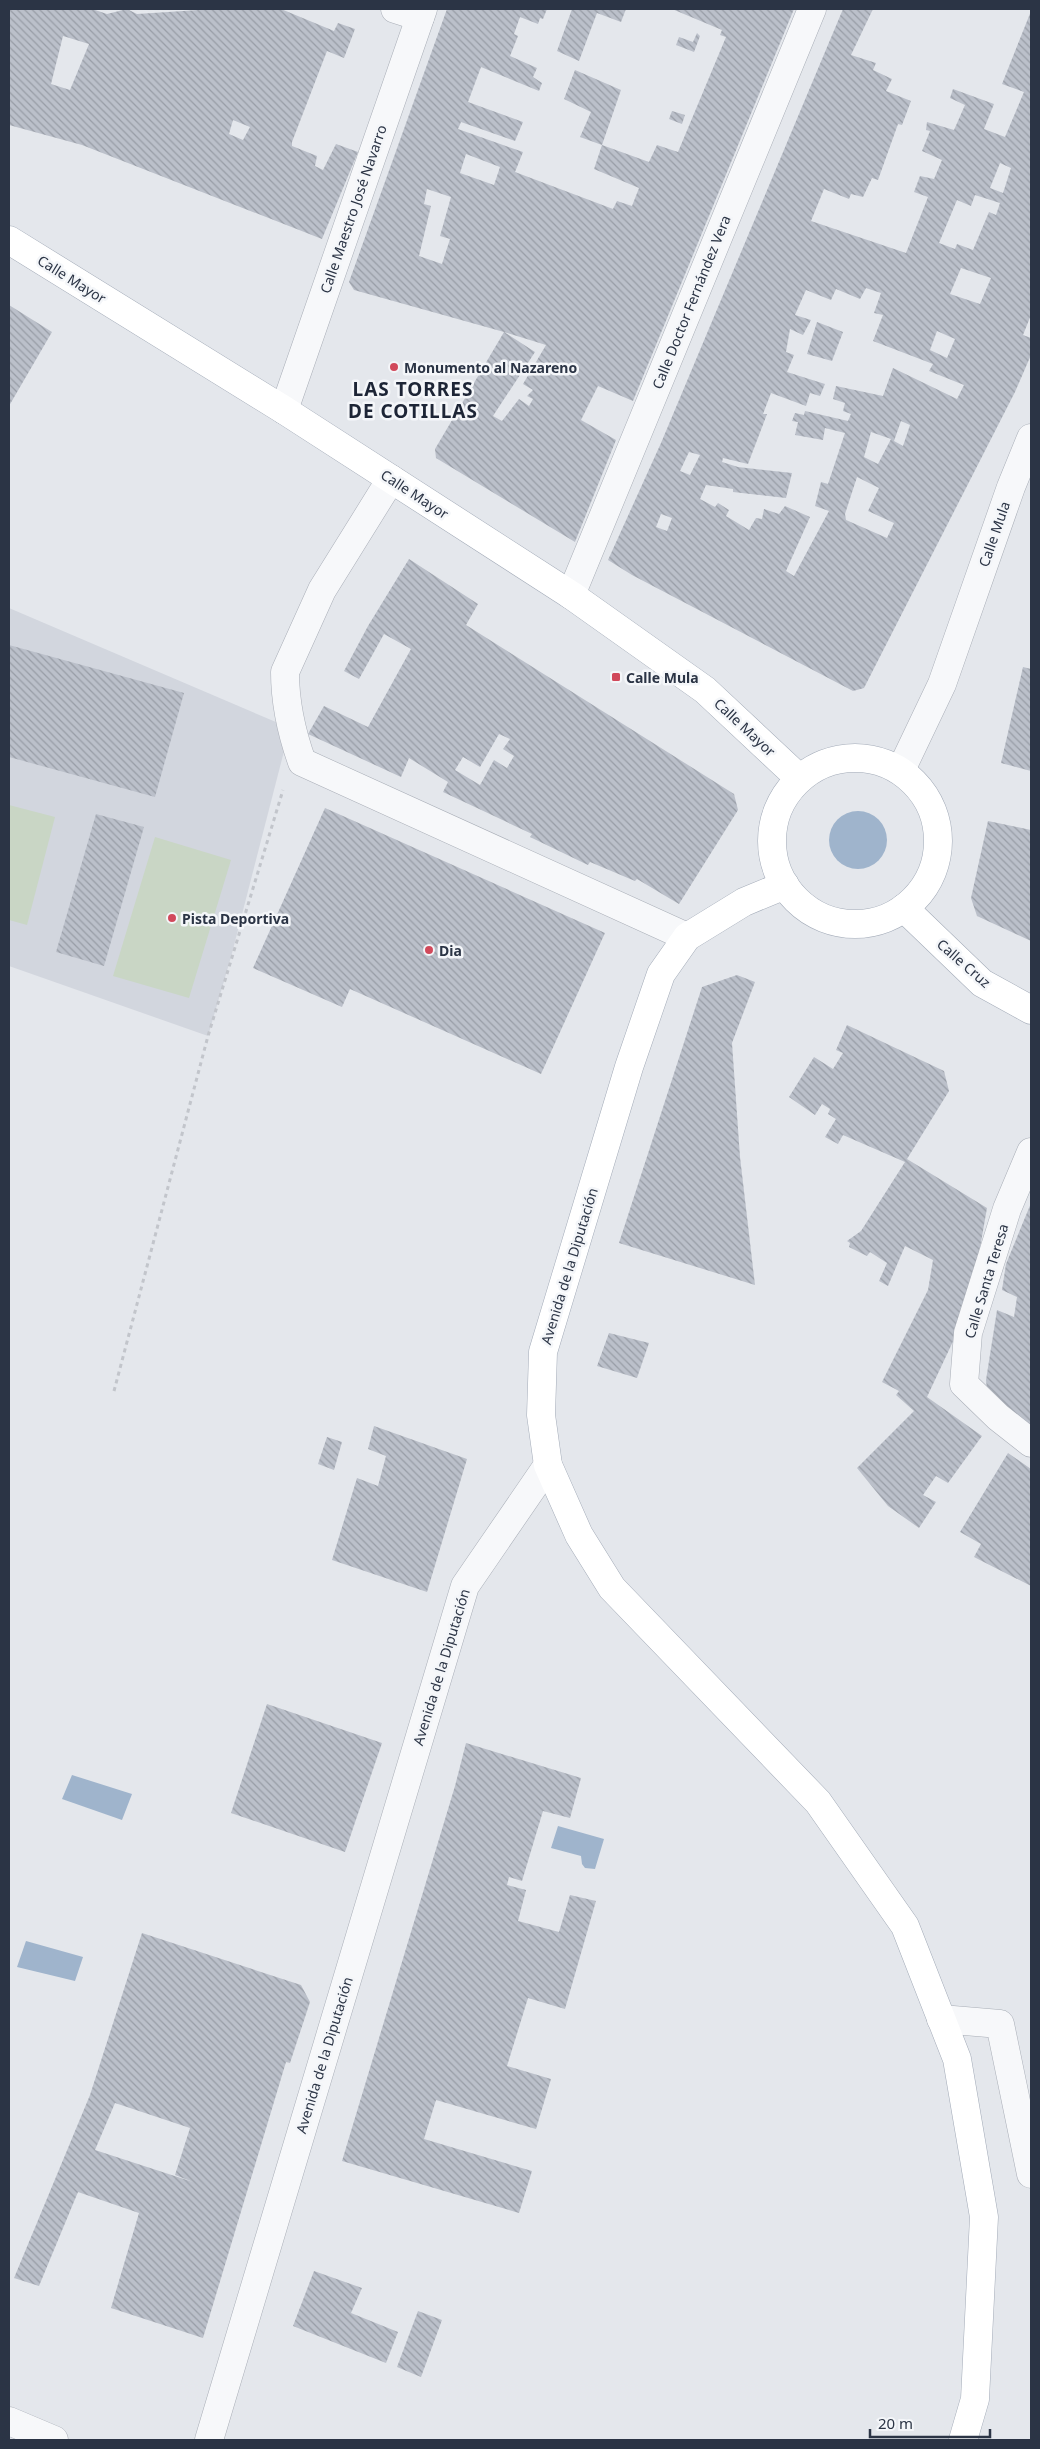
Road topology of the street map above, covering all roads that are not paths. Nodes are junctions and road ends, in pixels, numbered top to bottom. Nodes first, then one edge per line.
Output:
1 (812, 9) edge
2 (413, 11) edge
3 (9, 240) edge
4 (284, 410) junction
5 (1031, 438) edge
6 (391, 479) junction
7 (571, 596) junction
8 (901, 770) junction
9 (799, 778) junction
10 (785, 885) junction
11 (904, 908) junction
12 (687, 937) junction
13 (1031, 1010) edge
14 (1031, 1152) edge
15 (1031, 1443) edge
16 (548, 1465) junction
17 (941, 2019) junction
18 (1031, 2174) edge
19 (9, 2421) edge
20 (54, 2440) edge
21 (209, 2440) edge
22 (963, 2440) edge

1 - 7 street, Calle Doctor Fernández Vera
2 - 4 street, Calle Maestro José Navarro
3 - 4 main road, Calle Mayor
4 - 6 main road, Calle Mayor
5 - 8 street, Calle Mula
6 - 7 main road, Calle Mayor
6 - 12 street
7 - 9 main road, Calle Mayor
8 - 9 main road
8 - 11 main road
9 - 10 main road
10 - 11 main road
10 - 12 main road, Avenida de la Diputación
11 - 13 main road, Calle Cruz
12 - 16 main road, Avenida de la Diputación
14 - 15 street, Calle Santa Teresa
16 - 17 main road
16 - 21 street, Avenida de la Diputación
17 - 18 street
17 - 22 main road
19 - 20 street

